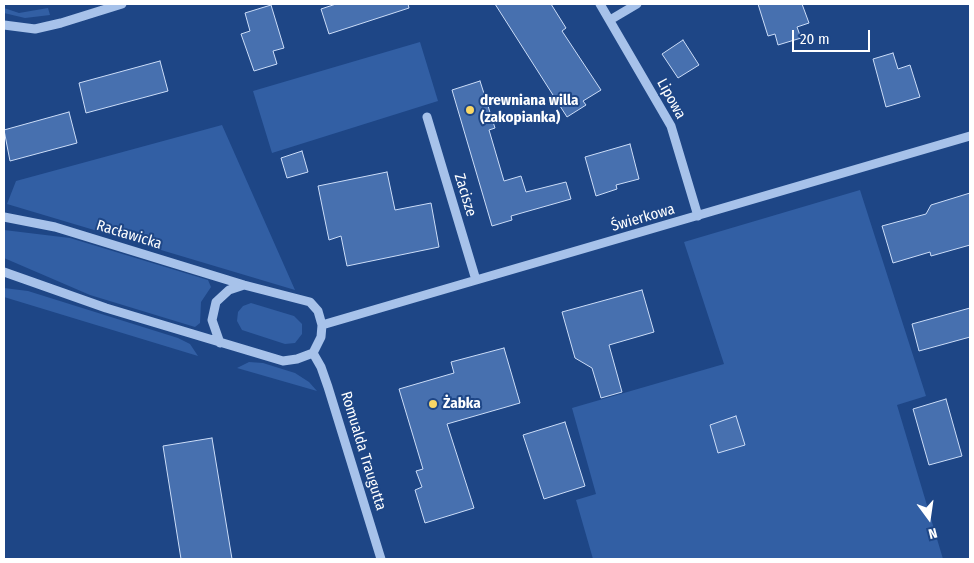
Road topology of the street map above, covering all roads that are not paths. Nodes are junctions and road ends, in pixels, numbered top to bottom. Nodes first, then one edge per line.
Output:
1 (122, 4) edge
2 (600, 4) edge
3 (637, 4) edge
4 (610, 20) junction
5 (4, 25) edge
6 (427, 117) dead end
7 (970, 136) edge
8 (698, 216) junction
9 (4, 217) edge
10 (4, 272) edge
11 (476, 280) junction
12 (244, 285) junction
13 (322, 325) junction
14 (220, 343) junction
15 (313, 353) junction
16 (381, 559) edge

1 - 5 street
2 - 4 street, Lipowa
3 - 4 street
4 - 8 street, Lipowa
6 - 11 street, Zacisze
7 - 8 street, Świerkowa
8 - 11 street, Świerkowa
9 - 12 street, Racławicka
10 - 14 street
11 - 13 street, Świerkowa
12 - 13 street, Racławicka
12 - 14 street
13 - 15 street
14 - 15 street
15 - 16 street, Romualda Traugutta

